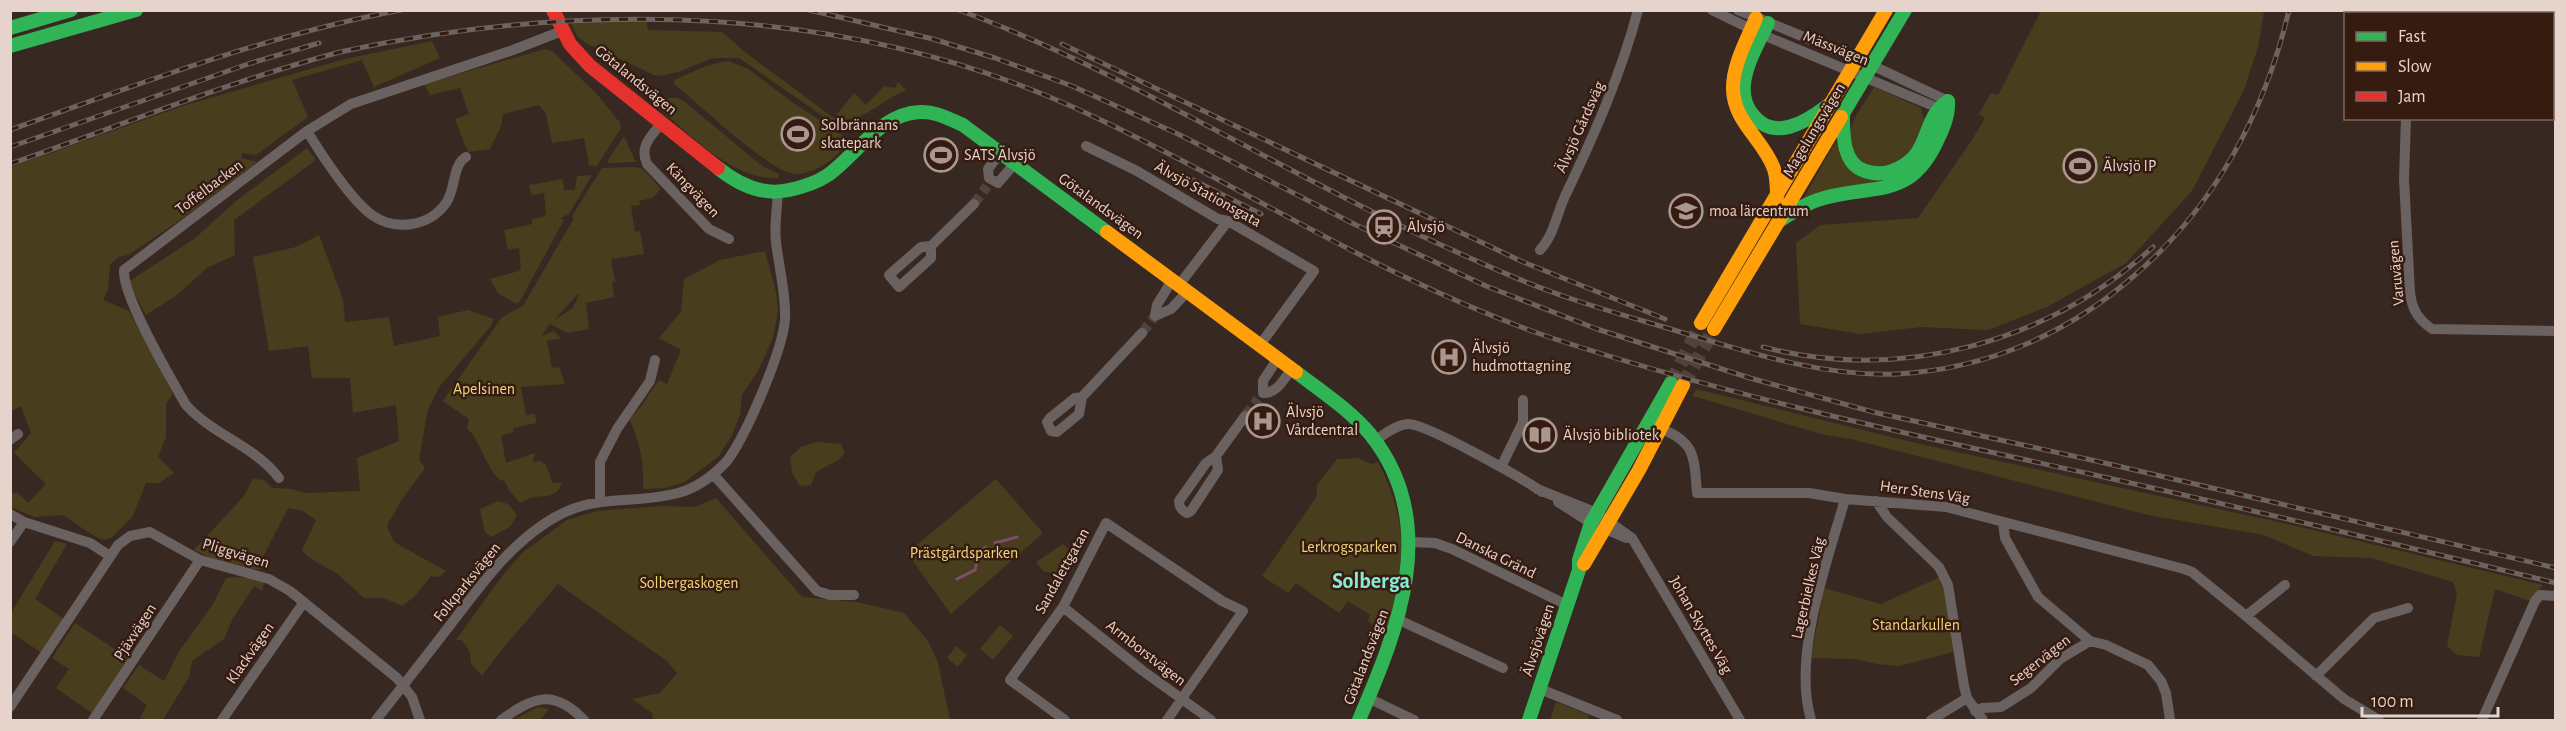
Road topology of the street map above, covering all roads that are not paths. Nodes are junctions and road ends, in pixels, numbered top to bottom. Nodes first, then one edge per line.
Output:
1 (71, 10) edge
2 (136, 10) edge
3 (1638, 10) edge
4 (1712, 10) edge
5 (1738, 10) edge
6 (1886, 10) edge
7 (1905, 10) edge
8 (42, 18) junction
9 (10, 19) edge
10 (558, 22) edge
11 (1760, 26) junction
12 (10, 28) edge
13 (10, 46) edge
14 (1831, 103) junction
15 (1945, 107) junction
16 (1843, 114) junction
17 (2406, 120) edge
18 (662, 123) junction
19 (307, 131) junction
20 (1086, 146) dead end
21 (1000, 153) junction
22 (466, 157) dead end
23 (1015, 164) junction
24 (778, 193) junction
25 (1777, 197) junction
26 (974, 204) tunnel mouth
27 (1779, 221) junction
28 (1228, 222) junction
29 (729, 239) dead end
30 (931, 246) dead end
31 (1540, 250) dead end
32 (1180, 285) junction
33 (1701, 323) tunnel mouth
34 (1714, 329) tunnel mouth
35 (2556, 331) edge
36 (1142, 333) tunnel mouth
37 (1260, 345) junction
38 (1278, 358) junction
39 (656, 360) dead end
40 (1292, 368) junction
41 (1082, 397) dead end
42 (1523, 400) dead end
43 (1245, 416) tunnel mouth
44 (1660, 429) junction
45 (1375, 441) junction
46 (1216, 456) junction
47 (1501, 467) junction
48 (713, 474) junction
49 (279, 478) dead end
50 (1845, 499) junction
51 (600, 501) junction
52 (1876, 501) junction
53 (10, 514) edge
54 (24, 522) junction
55 (1600, 522) junction
56 (2003, 523) junction
57 (1410, 542) junction
58 (10, 543) edge
59 (110, 556) junction
60 (200, 560) junction
61 (2285, 585) dead end
62 (854, 595) dead end
63 (2556, 596) edge
64 (304, 602) junction
65 (1567, 605) junction
66 (1063, 607) junction
67 (2408, 608) dead end
68 (2246, 616) junction
69 (1399, 620) junction
70 (2090, 641) junction
71 (1503, 668) dead end
72 (2316, 676) junction
73 (404, 685) junction
74 (1540, 689) junction
75 (1368, 698) junction
76 (1967, 698) junction
77 (1181, 700) junction
78 (10, 707) edge
79 (1975, 711) junction
80 (93, 720) edge
81 (222, 720) edge
82 (376, 720) edge
83 (420, 720) edge
84 (501, 720) edge
85 (584, 720) edge
86 (1065, 720) edge
87 (1167, 720) edge
88 (1211, 720) edge
89 (1359, 720) edge
90 (1413, 720) edge
91 (1529, 720) edge
92 (1617, 720) edge
93 (1740, 720) edge
94 (1811, 720) edge
95 (1931, 720) edge
96 (1983, 720) edge
97 (2170, 720) edge
98 (2379, 720) edge
99 (2482, 720) edge

1 - 8 main road
2 - 13 main road
3 - 31 street, Älvsjö Gårdsväg
4 - 11 street, Mässvägen
5 - 11 street, Mässvägen
6 - 14 main road, Magelungsvägen
7 - 16 main road, Magelungsvägen
8 - 9 main road
8 - 12 main road
10 - 18 main road, Götalandsvägen
10 - 19 street, Toffelbacken
11 - 14 main road
11 - 15 street, Mässvägen
11 - 25 main road
14 - 25 main road, Magelungsvägen
15 - 16 main road
15 - 27 main road
16 - 27 main road, Magelungsvägen
17 - 35 street, Varuvägen
18 - 24 main road, Götalandsvägen
18 - 29 street, Kängvägen
19 - 22 street
19 - 49 street, Toffelbacken
20 - 28 street, Älvsjö Stationsgata
21 - 23 main road, Götalandsvägen
21 - 23 street
21 - 24 main road, Götalandsvägen
23 - 32 main road, Götalandsvägen
24 - 48 street, Folkparksvägen
25 - 33 main road, Magelungsvägen
26 - 30 street
27 - 34 main road, Magelungsvägen
28 - 32 street
28 - 37 street, Älvsjö Stationsgata
32 - 37 main road, Götalandsvägen
36 - 41 street
37 - 38 main road, Götalandsvägen
38 - 40 main road, Götalandsvägen
38 - 40 street
39 - 51 street
40 - 45 main road, Götalandsvägen
42 - 47 street
43 - 46 street
44 - 50 street, Herr Stens Väg
44 - 55 main road
44 - 55 main road
45 - 47 street, Johan Skyttes Väg
45 - 57 main road, Götalandsvägen
46 - 46 street
47 - 55 street, Johan Skyttes Väg
48 - 51 street, Folkparksvägen
48 - 62 street
50 - 52 street, Herr Stens Väg
50 - 94 street, Lagerbielkes Väg
51 - 73 street, Folkparksvägen
52 - 56 street, Herr Stens Väg
52 - 76 street
53 - 54 street
54 - 58 street
54 - 59 street
55 - 65 main road, Älvsjövägen
55 - 93 street, Johan Skyttes Väg
56 - 68 street, Herr Stens Väg
56 - 70 street
57 - 65 street, Danska Gränd
57 - 69 main road, Götalandsvägen
59 - 60 street, Pliggvägen
59 - 78 street, Pliggvägen
60 - 64 street, Pliggvägen
60 - 80 street, Pjäxvägen
61 - 68 street
63 - 99 street
64 - 73 street, Pliggvägen
64 - 81 street, Klackvägen
65 - 74 main road, Älvsjövägen
66 - 77 street, Armborstvägen
66 - 77 street, Sandalettgatan
66 - 86 street, Sandalettgatan
67 - 72 street
68 - 72 street, Herr Stens Väg
69 - 71 street
69 - 75 main road, Götalandsvägen
70 - 79 street, Segervägen
70 - 97 street
72 - 98 street, Herr Stens Väg
73 - 82 street, Folkparksvägen
73 - 83 street
74 - 91 main road, Älvsjövägen
74 - 92 street
75 - 89 main road, Götalandsvägen
75 - 90 street
76 - 79 street
76 - 95 street
77 - 87 street
77 - 88 street, Armborstvägen
79 - 96 street
84 - 85 street

